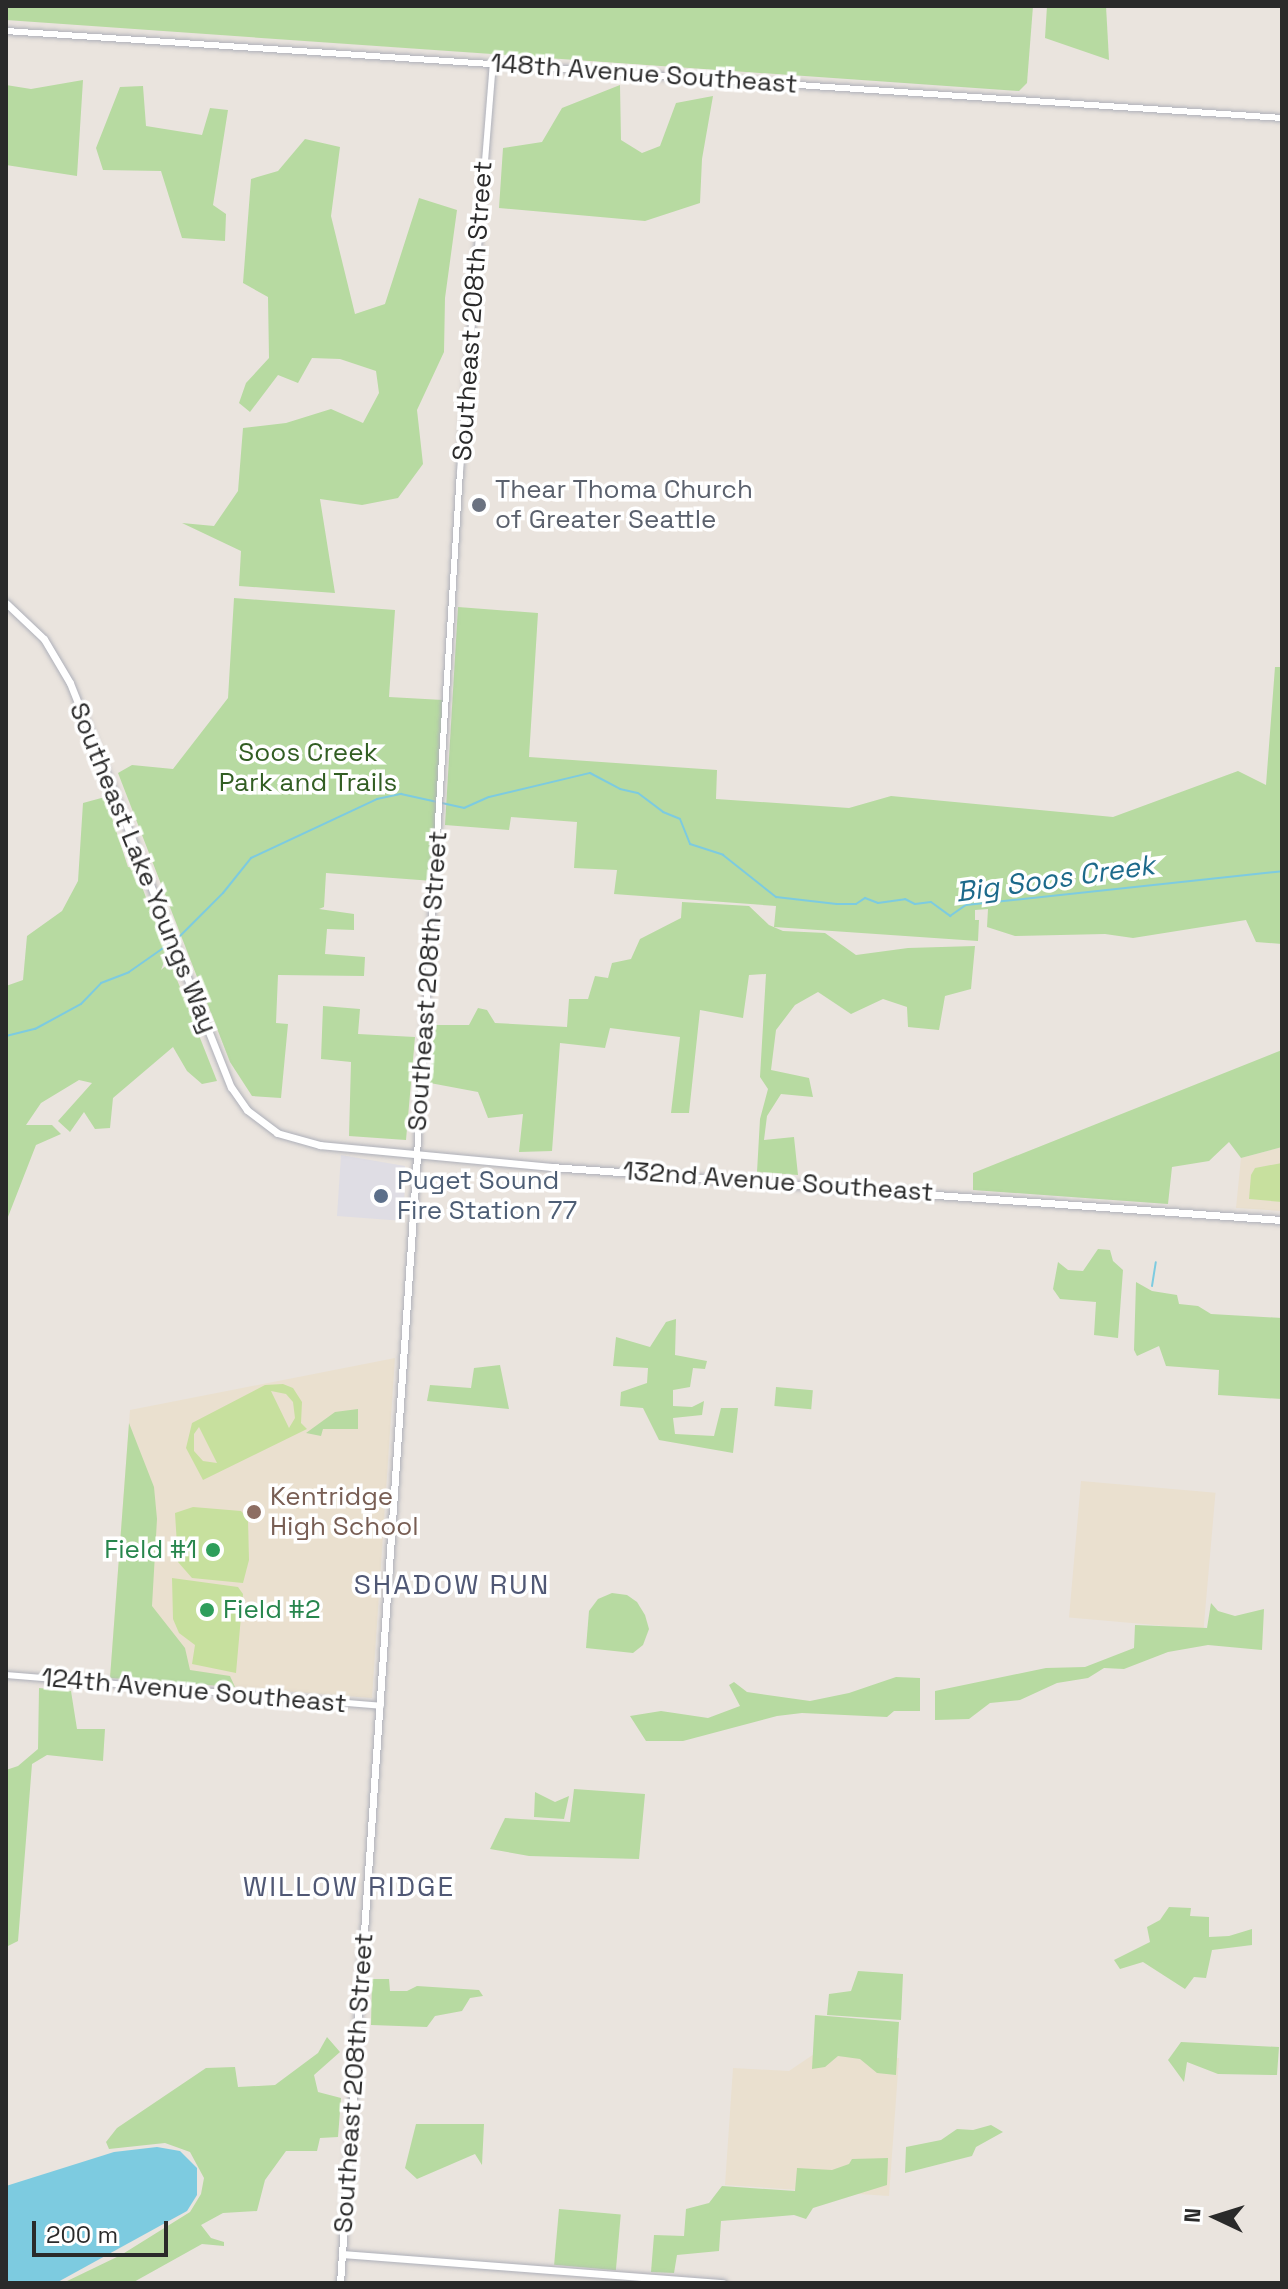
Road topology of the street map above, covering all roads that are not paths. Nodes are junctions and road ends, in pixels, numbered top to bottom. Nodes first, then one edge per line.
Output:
1 (6, 31) edge
2 (493, 63) junction
3 (1282, 118) edge
4 (6, 603) edge
5 (277, 1133) joint
6 (417, 1155) junction
7 (1282, 1220) edge
8 (6, 1675) edge
9 (381, 1706) junction
10 (342, 2254) junction
11 (340, 2283) edge
12 (723, 2283) edge

1 - 2 street, 148th Avenue Southeast
2 - 3 street, 148th Avenue Southeast
2 - 6 street, Southeast 208th Street
4 - 5 main road, Southeast Lake Youngs Way
5 - 6 main road, 132nd Avenue Southeast
6 - 7 main road, 132nd Avenue Southeast
6 - 9 main road, Southeast 208th Street
8 - 9 street, 124th Avenue Southeast
9 - 10 main road, Southeast 208th Street
10 - 11 main road, Southeast 208th Street
10 - 12 main road

